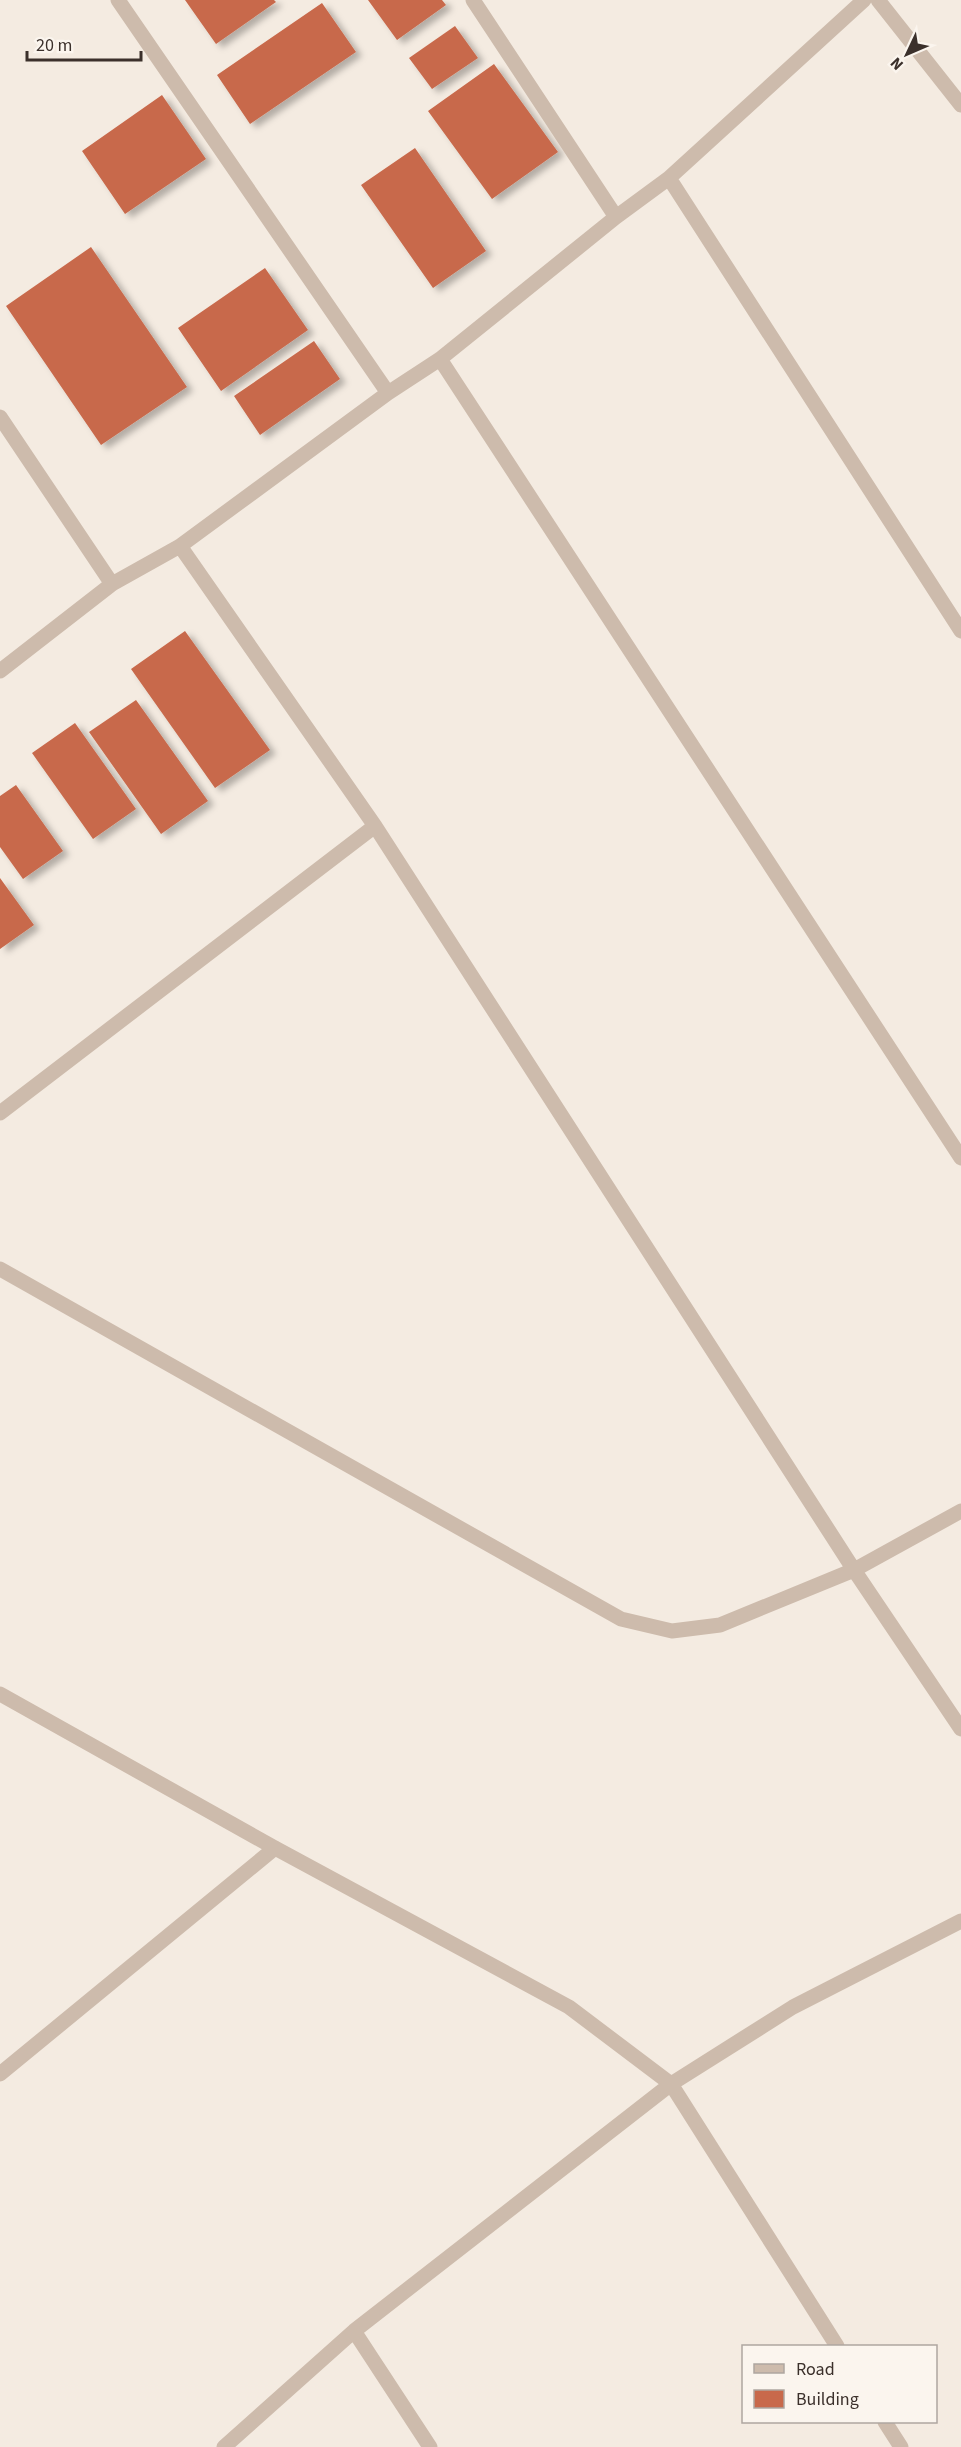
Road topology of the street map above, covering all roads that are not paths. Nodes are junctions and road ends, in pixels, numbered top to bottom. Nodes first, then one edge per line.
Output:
1 (118, 0) edge
2 (473, 0) edge
3 (864, 0) edge
4 (878, 0) edge
5 (961, 105) edge
6 (669, 178) junction
7 (616, 217) junction
8 (440, 359) junction
9 (388, 393) junction
10 (0, 417) edge
11 (180, 546) junction
12 (112, 584) junction
13 (961, 631) edge
14 (0, 671) edge
15 (375, 826) junction
16 (0, 1113) edge
17 (961, 1158) edge
18 (0, 1269) edge
19 (961, 1511) edge
20 (854, 1570) junction
21 (0, 1694) edge
22 (961, 1729) edge
23 (275, 1848) junction
24 (961, 1921) edge
25 (0, 2074) edge
26 (671, 2084) junction
27 (354, 2331) junction
28 (836, 2345) edge
29 (886, 2423) edge
30 (224, 2447) edge
31 (430, 2447) edge
32 (901, 2447) edge

1 - 9 street
2 - 7 street
3 - 6 street
4 - 5 street
6 - 7 street
6 - 13 street
7 - 8 street
8 - 9 street
8 - 17 street
9 - 11 street
10 - 12 street
11 - 12 street
11 - 15 street
12 - 14 street
15 - 16 street
15 - 20 street
18 - 20 street
19 - 20 street
20 - 22 street
21 - 23 street
23 - 25 street
23 - 26 street
24 - 26 street
26 - 27 street
26 - 28 street
27 - 30 street
27 - 31 street
29 - 32 street

